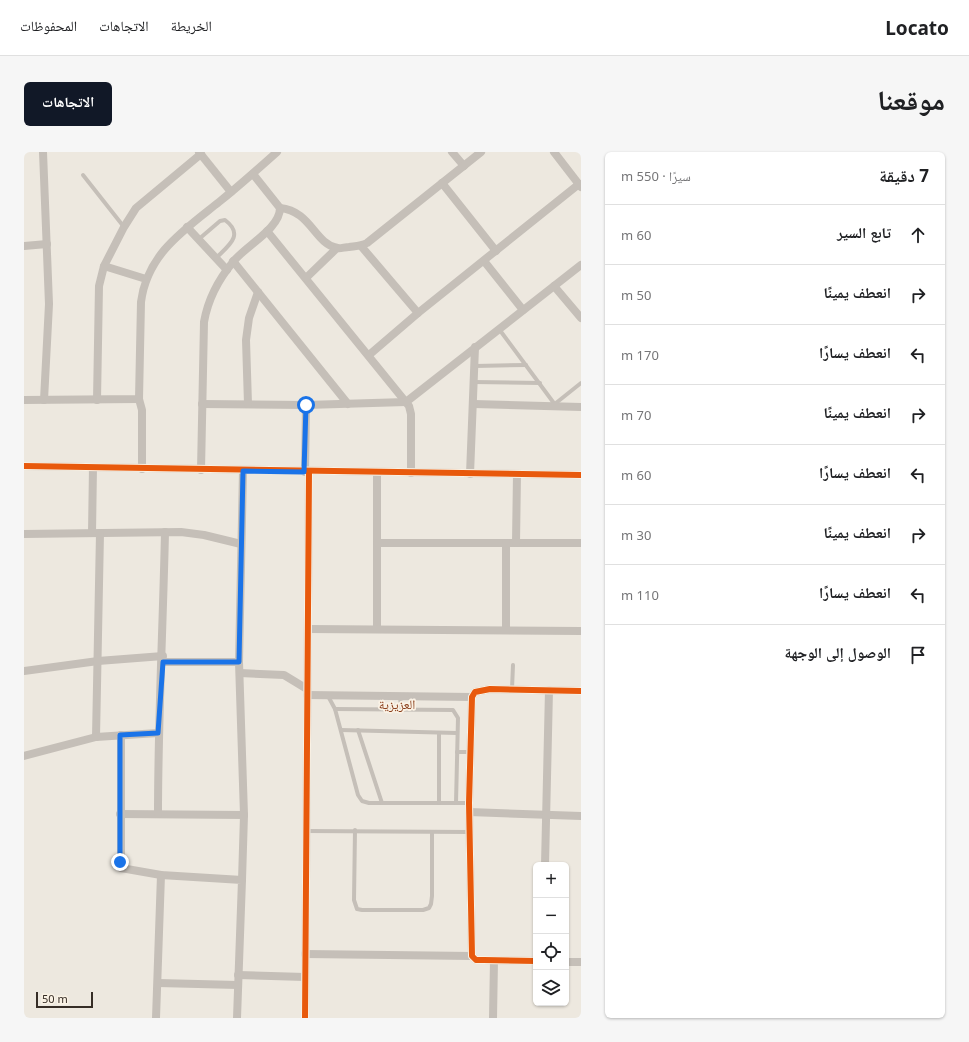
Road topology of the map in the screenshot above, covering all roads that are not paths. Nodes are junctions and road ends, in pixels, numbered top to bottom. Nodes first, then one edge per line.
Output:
1 (43, 152) edge
2 (277, 152) edge
3 (452, 152) edge
4 (481, 152) edge
5 (554, 152) edge
6 (200, 153) edge
7 (464, 166) junction
8 (253, 174) junction
9 (83, 175) dead end
10 (442, 183) junction
11 (580, 185) edge
12 (231, 192) junction
13 (280, 208) junction
14 (124, 227) junction
15 (187, 227) junction
16 (267, 231) junction
17 (199, 239) junction
18 (47, 244) junction
19 (24, 246) edge
20 (361, 246) junction
21 (337, 248) junction
22 (496, 251) junction
23 (216, 258) junction
24 (233, 261) junction
25 (484, 261) junction
26 (581, 264) edge
27 (104, 266) junction
28 (227, 270) junction
29 (306, 278) junction
30 (146, 279) junction
31 (554, 286) junction
32 (258, 292) junction
33 (523, 310) junction
34 (418, 313) junction
35 (581, 318) edge
36 (499, 329) junction
37 (475, 347) junction
38 (369, 355) junction
39 (526, 365) junction
40 (474, 366) junction
41 (474, 382) junction
42 (540, 384) junction
43 (581, 384) edge
44 (139, 399) junction
45 (24, 400) edge
46 (44, 400) junction
47 (97, 400) junction
48 (406, 402) junction
49 (202, 404) junction
50 (248, 404) junction
51 (348, 404) junction
52 (474, 404) junction
53 (306, 405) junction
54 (556, 405) junction
55 (581, 407) edge
56 (24, 466) edge
57 (93, 467) junction
58 (142, 468) junction
59 (201, 470) junction
60 (243, 471) junction
61 (307, 472) junction
62 (377, 473) junction
63 (411, 473) junction
64 (470, 474) junction
65 (517, 474) junction
66 (581, 475) edge
67 (165, 532) junction
68 (96, 533) junction
69 (24, 534) edge
70 (377, 543) junction
71 (506, 543) junction
72 (516, 543) junction
73 (581, 543) edge
74 (241, 544) junction
75 (308, 629) junction
76 (377, 630) junction
77 (506, 630) junction
78 (581, 631) edge
79 (163, 659) junction
80 (98, 662) junction
81 (239, 662) junction
82 (513, 665) dead end
83 (24, 672) edge
84 (240, 673) junction
85 (512, 689) junction
86 (549, 690) junction
87 (581, 691) edge
88 (307, 692) junction
89 (327, 695) junction
90 (400, 696) junction
91 (472, 698) junction
92 (335, 709) junction
93 (401, 709) junction
94 (341, 730) junction
95 (358, 730) junction
96 (158, 733) junction
97 (439, 733) junction
98 (457, 733) junction
99 (120, 735) junction
100 (96, 737) junction
101 (457, 752) junction
102 (470, 752) junction
103 (24, 756) edge
104 (382, 803) junction
105 (439, 803) junction
106 (456, 803) junction
107 (469, 808) junction
108 (120, 814) junction
109 (158, 814) junction
110 (244, 815) junction
111 (546, 815) junction
112 (581, 816) edge
113 (356, 830) junction
114 (306, 831) junction
115 (432, 832) junction
116 (469, 832) junction
117 (545, 862) edge
118 (161, 876) junction
119 (242, 880) junction
120 (305, 954) junction
121 (472, 956) junction
122 (494, 960) junction
123 (533, 961) edge
124 (569, 962) edge
125 (581, 962) edge
126 (238, 975) junction
127 (305, 977) junction
128 (158, 983) junction
129 (238, 985) junction
130 (156, 1018) edge
131 (237, 1018) edge
132 (305, 1018) edge
133 (493, 1018) edge

1 - 18 street
2 - 8 street
3 - 7 street
4 - 7 street
5 - 11 street
6 - 12 street
6 - 14 street
7 - 10 street
8 - 12 street
8 - 13 street
9 - 14 lane
10 - 20 street
10 - 22 street
11 - 22 street
12 - 15 street
13 - 16 street
13 - 21 street
14 - 27 street
15 - 17 street
15 - 30 street
16 - 24 street
16 - 29 street
17 - 23 street
17 - 23 lane
18 - 19 street
18 - 46 street
20 - 21 street
20 - 34 street
21 - 29 street
22 - 25 street
23 - 28 street
24 - 28 street
24 - 32 street
25 - 33 street
25 - 34 street
26 - 31 street
27 - 30 street
27 - 47 street
28 - 49 street
29 - 38 street
30 - 44 street
31 - 33 street
31 - 35 street
32 - 50 street
32 - 51 street
33 - 36 street
34 - 38 street
36 - 37 street
36 - 39 lane
37 - 40 street
37 - 48 street
38 - 48 street
39 - 40 lane
39 - 42 lane
40 - 41 street
41 - 42 lane
41 - 52 street
42 - 54 lane
43 - 54 lane
44 - 47 street
44 - 58 street
45 - 46 street
46 - 47 street
48 - 51 street
48 - 63 street
49 - 50 street
49 - 59 street
50 - 53 street
51 - 53 street
52 - 54 street
52 - 64 street
53 - 61 street
54 - 55 street
56 - 57 street
57 - 58 street
57 - 68 street
58 - 59 street
59 - 60 street
60 - 61 street
60 - 74 street
61 - 62 street
61 - 75 street
62 - 63 street
62 - 70 street
63 - 64 street
64 - 65 street
65 - 66 street
65 - 72 street
67 - 68 street
67 - 74 street
67 - 79 street
68 - 69 street
68 - 80 street
70 - 71 street
70 - 76 street
71 - 72 street
71 - 77 street
72 - 73 street
74 - 81 street
75 - 76 street
75 - 88 street
76 - 77 street
77 - 78 street
79 - 80 street
79 - 81 street
79 - 96 street
80 - 83 street
80 - 100 street
81 - 84 street
82 - 85 lane
84 - 88 street
84 - 110 street
85 - 86 street
85 - 91 street
86 - 87 street
86 - 111 street
88 - 89 street
88 - 114 street
89 - 90 street
89 - 92 lane
90 - 91 street
90 - 93 lane
91 - 102 street
92 - 93 lane
92 - 94 lane
93 - 98 lane
94 - 95 lane
94 - 104 lane
95 - 97 lane
95 - 104 lane
96 - 99 street
96 - 109 street
97 - 98 lane
97 - 105 lane
98 - 101 lane
99 - 100 street
99 - 108 street
100 - 103 street
101 - 102 lane
101 - 106 lane
102 - 107 street
104 - 105 lane
105 - 106 lane
106 - 107 lane
107 - 111 street
107 - 116 street
108 - 109 street
108 - 118 street
109 - 110 street
110 - 119 street
111 - 112 street
111 - 117 street
113 - 114 lane
113 - 115 lane
113 - 115 lane
114 - 120 street
115 - 116 lane
116 - 121 street
118 - 119 street
118 - 128 street
119 - 126 street
120 - 121 street
120 - 127 street
121 - 122 street
122 - 123 street
122 - 133 street
124 - 125 street
126 - 127 street
126 - 129 street
127 - 132 street
128 - 129 street
128 - 130 street
129 - 131 street

